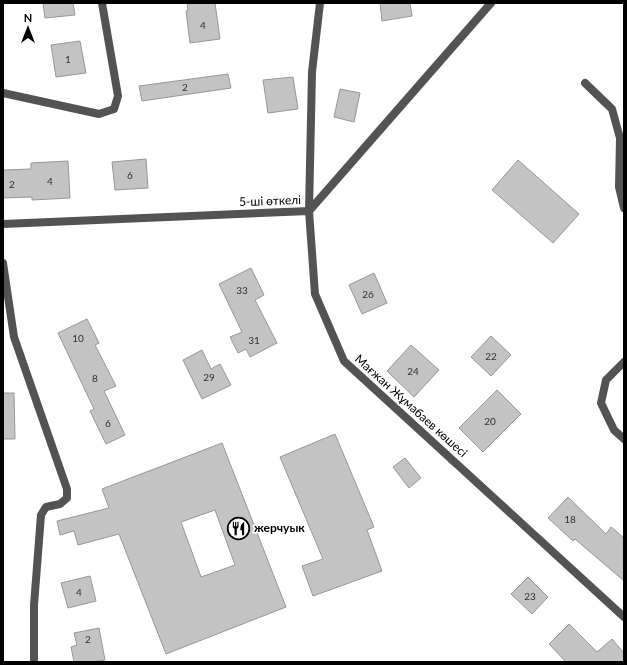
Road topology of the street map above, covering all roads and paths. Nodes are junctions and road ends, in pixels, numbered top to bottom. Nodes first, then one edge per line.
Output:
1 (102, 3) edge
2 (320, 3) edge
3 (491, 3) edge
4 (585, 83) dead end
5 (3, 93) edge
6 (624, 208) edge
7 (309, 211) junction
8 (3, 224) edge
9 (3, 263) edge
10 (624, 362) edge
11 (624, 439) edge
12 (624, 617) edge
13 (34, 662) edge

1 - 5 street
2 - 7 street, Мағжан Жұмабаев көшесі
3 - 7 street, 5-ші өткелі
4 - 6 street
7 - 8 street, 5-ші өткелі
7 - 12 street, Мағжан Жұмабаев көшесі
9 - 13 street
10 - 11 street

